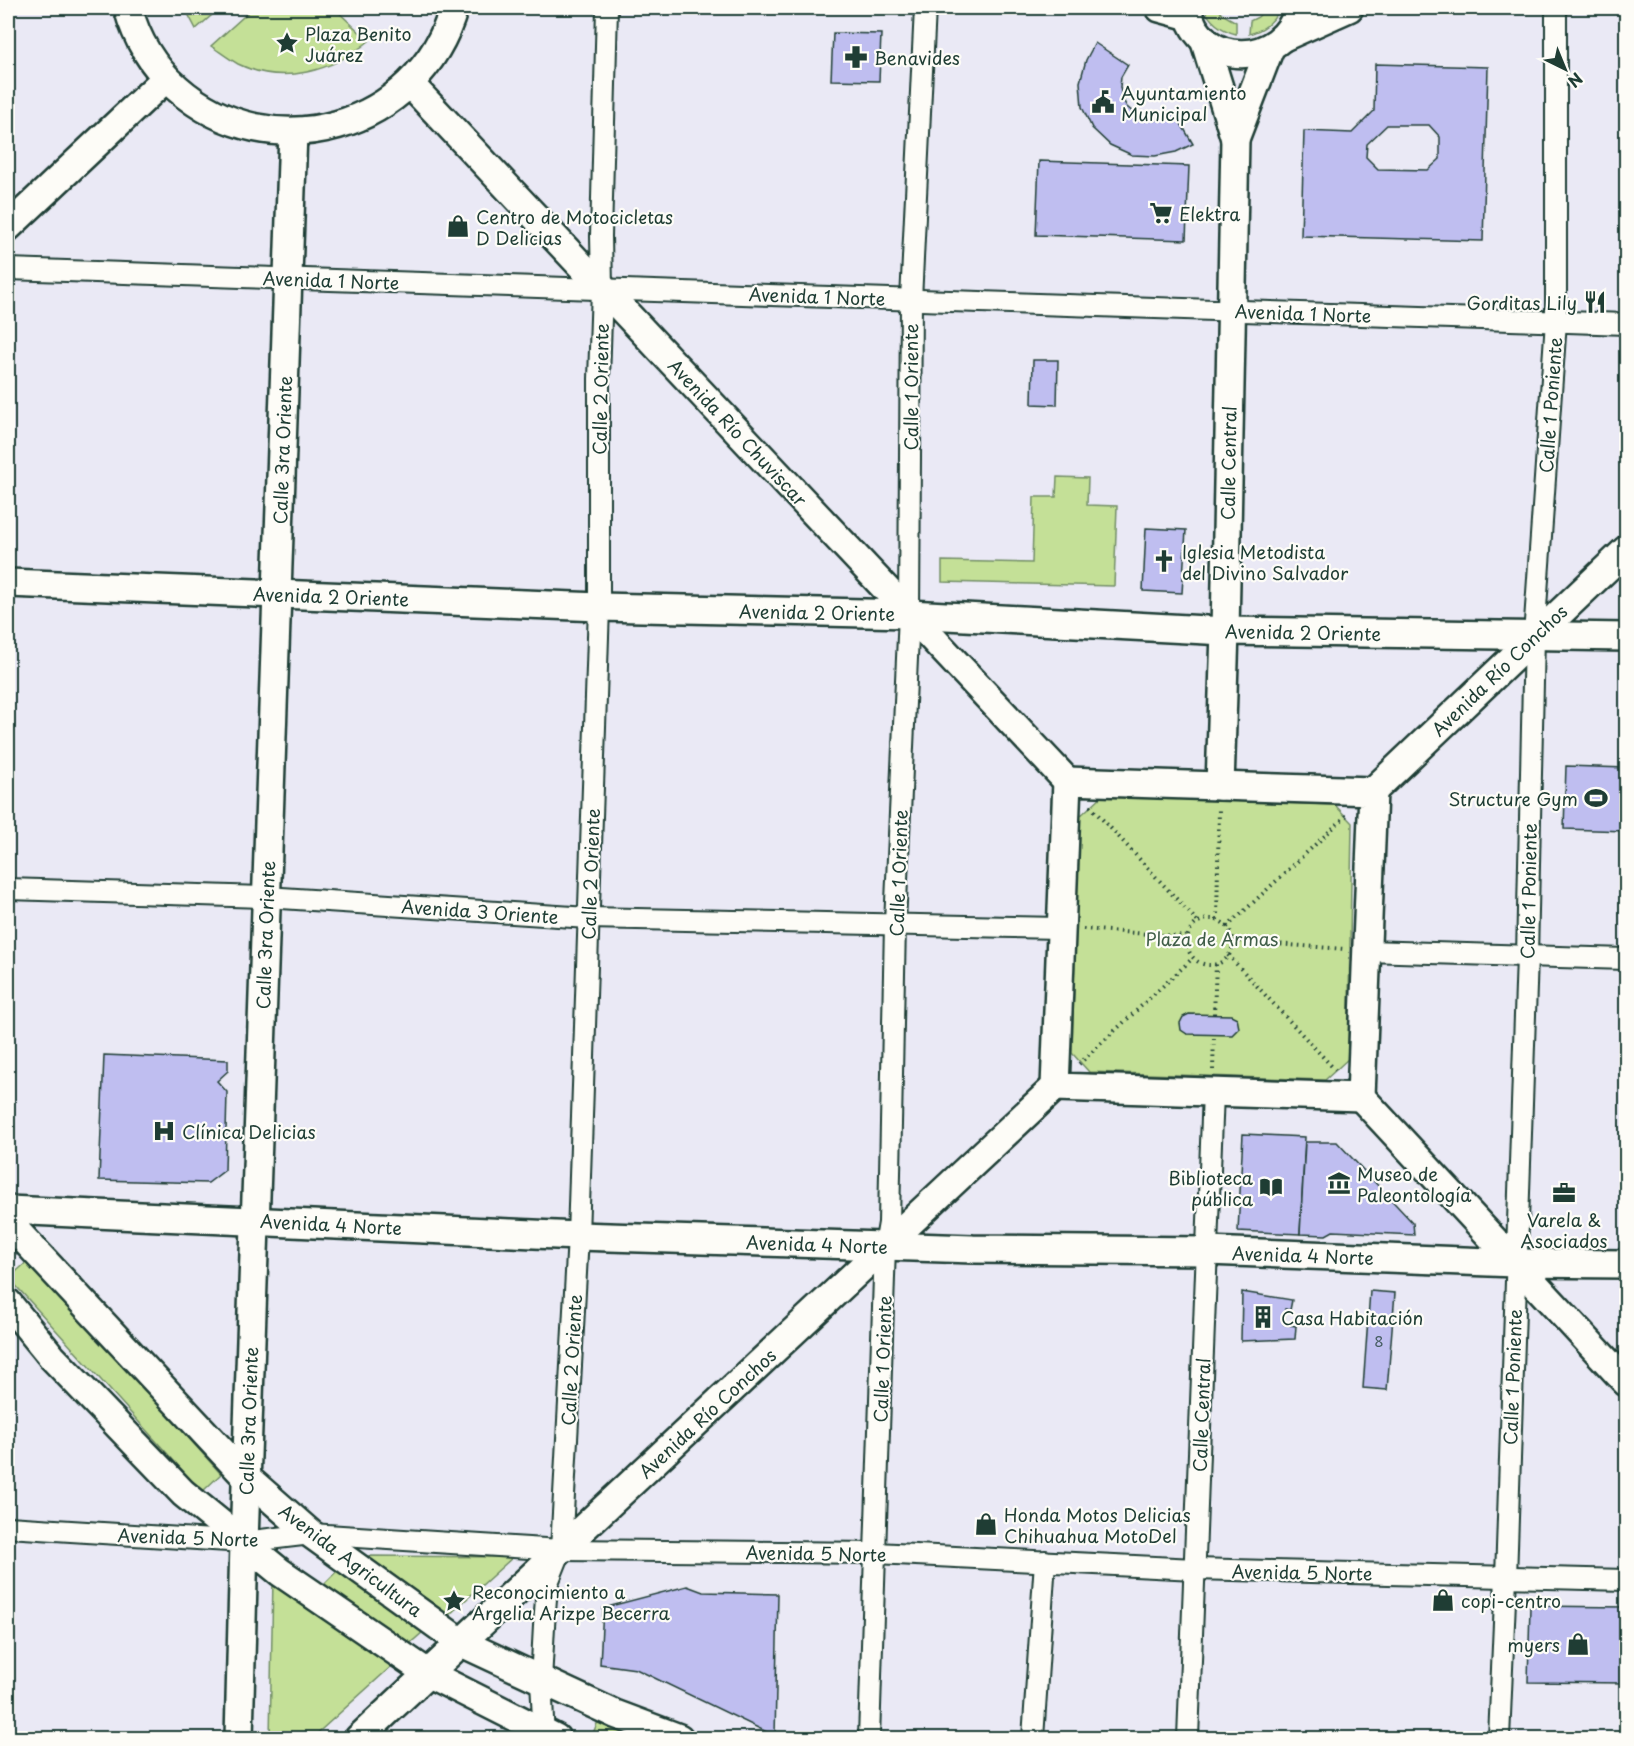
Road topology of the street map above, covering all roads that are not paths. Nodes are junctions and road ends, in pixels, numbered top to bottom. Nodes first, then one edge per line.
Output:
1 (128, 8) edge
2 (454, 8) edge
3 (607, 8) edge
4 (925, 8) edge
5 (1160, 8) edge
6 (1299, 8) edge
7 (1349, 8) edge
8 (1556, 8) edge
9 (1188, 12) edge
10 (1204, 39) junction
11 (1277, 43) junction
12 (166, 78) junction
13 (410, 84) junction
14 (293, 132) junction
15 (1234, 139) junction
16 (8, 227) edge
17 (8, 269) edge
18 (288, 279) junction
19 (602, 288) junction
20 (911, 300) junction
21 (1232, 310) junction
22 (1556, 321) junction
23 (1626, 324) edge
24 (1626, 550) edge
25 (8, 583) edge
26 (277, 593) junction
27 (599, 607) junction
28 (909, 614) junction
29 (1225, 631) junction
30 (1534, 636) junction
31 (1626, 637) edge
32 (1066, 781) junction
33 (1220, 786) junction
34 (1373, 791) junction
35 (8, 889) edge
36 (266, 897) junction
37 (588, 918) junction
38 (895, 924) junction
39 (1061, 928) junction
40 (1366, 951) junction
41 (1527, 956) junction
42 (1626, 959) edge
43 (1055, 1087) junction
44 (1213, 1092) junction
45 (1361, 1097) junction
46 (8, 1210) edge
47 (255, 1220) junction
48 (8, 1222) edge
49 (578, 1236) junction
50 (885, 1246) junction
51 (1207, 1251) junction
52 (1515, 1263) junction
53 (1626, 1264) edge
54 (8, 1303) edge
55 (1626, 1382) edge
56 (246, 1477) junction
57 (8, 1527) edge
58 (311, 1534) junction
59 (244, 1542) junction
60 (561, 1550) junction
61 (876, 1553) junction
62 (1045, 1561) junction
63 (1195, 1569) junction
64 (1506, 1577) junction
65 (1626, 1580) edge
66 (462, 1642) junction
67 (429, 1674) junction
68 (541, 1681) junction
69 (548, 1737) edge
70 (240, 1738) edge
71 (359, 1738) edge
72 (679, 1738) edge
73 (869, 1738) edge
74 (1033, 1738) edge
75 (1188, 1738) edge
76 (1499, 1738) edge

1 - 12 main road
2 - 13 main road
3 - 19 street, Calle 2 Oriente
4 - 20 street, Calle 1 Oriente
5 - 9 main road
6 - 11 main road
7 - 11 main road
8 - 22 street, Calle 1 Poniente
9 - 10 main road
10 - 11 main road
10 - 15 main road
11 - 15 main road
12 - 14 main road
12 - 16 main road
13 - 14 main road
13 - 19 main road, Avenida Río Chuviscar
14 - 18 main road, Calle 3ra Oriente
15 - 21 main road, Calle Central
17 - 18 street, Avenida 1 Norte
18 - 19 street, Avenida 1 Norte
18 - 26 main road, Calle 3ra Oriente
19 - 20 street, Avenida 1 Norte
19 - 27 street, Calle 2 Oriente
19 - 28 main road, Avenida Río Chuviscar
20 - 21 street, Avenida 1 Norte
20 - 28 street, Calle 1 Oriente
21 - 22 street, Avenida 1 Norte
21 - 29 main road, Calle Central
22 - 23 street, Avenida 1 Norte
22 - 30 street, Calle 1 Poniente
24 - 30 main road, Avenida Río Conchos
25 - 26 main road, Avenida 2 Oriente
26 - 27 main road, Avenida 2 Oriente
26 - 36 main road, Calle 3ra Oriente
27 - 28 main road, Avenida 2 Oriente
27 - 37 street, Calle 2 Oriente
28 - 29 main road, Avenida 2 Oriente
28 - 32 main road, Avenida Río Chuviscar
28 - 38 street, Calle 1 Oriente
29 - 30 main road, Avenida 2 Oriente
29 - 33 main road, Calle Central
30 - 31 main road, Avenida 2 Oriente
30 - 34 main road, Avenida Río Conchos
30 - 41 street, Calle 1 Poniente
32 - 33 main road
32 - 39 main road
33 - 34 main road
34 - 40 main road
35 - 36 street, Avenida 3 Oriente
36 - 37 street, Avenida 3 Oriente
36 - 47 main road, Calle 3ra Oriente
37 - 38 street, Avenida 3 Oriente
37 - 49 street, Calle 2 Oriente
38 - 39 street, Avenida 3 Oriente
38 - 50 street, Calle 1 Oriente
39 - 43 main road
40 - 41 street
40 - 45 main road
41 - 42 street
41 - 52 street, Calle 1 Poniente
43 - 44 main road
43 - 50 main road, Avenida Río Conchos
44 - 45 main road
44 - 51 street, Calle Central
45 - 52 main road
46 - 47 main road, Avenida 4 Norte
47 - 49 main road, Avenida 4 Norte
47 - 56 main road, Calle 3ra Oriente
48 - 56 main road, Avenida Agricultura
49 - 50 main road, Avenida 4 Norte
49 - 60 street, Calle 2 Oriente
50 - 51 main road, Avenida 4 Norte
50 - 60 main road, Avenida Río Conchos
50 - 61 street, Calle 1 Oriente
51 - 52 main road, Avenida 4 Norte
51 - 63 street, Calle Central
52 - 53 main road, Avenida 4 Norte
52 - 55 main road
52 - 64 street, Calle 1 Poniente
54 - 59 main road
56 - 58 main road, Avenida Agricultura
56 - 59 main road, Calle 3ra Oriente
57 - 59 street, Avenida 5 Norte
58 - 59 street, Avenida 5 Norte
58 - 60 street, Avenida 5 Norte
58 - 66 main road, Avenida Agricultura
59 - 67 main road
59 - 70 main road, Calle 3ra Oriente
60 - 61 street, Avenida 5 Norte
60 - 66 main road, Avenida Río Conchos
60 - 68 street, Calle 2 Oriente
61 - 62 street, Avenida 5 Norte
61 - 73 street, Calle 1 Oriente
62 - 63 street, Avenida 5 Norte
62 - 74 street
63 - 64 street, Avenida 5 Norte
63 - 75 street, Calle Central
64 - 65 street, Avenida 5 Norte
64 - 76 street, Calle 1 Poniente
66 - 67 main road, Avenida Río Conchos
66 - 68 main road, Avenida Agricultura
67 - 69 main road
67 - 71 main road, Avenida Río Conchos
68 - 69 street, Calle 2 Oriente
68 - 72 main road, Avenida Agricultura

